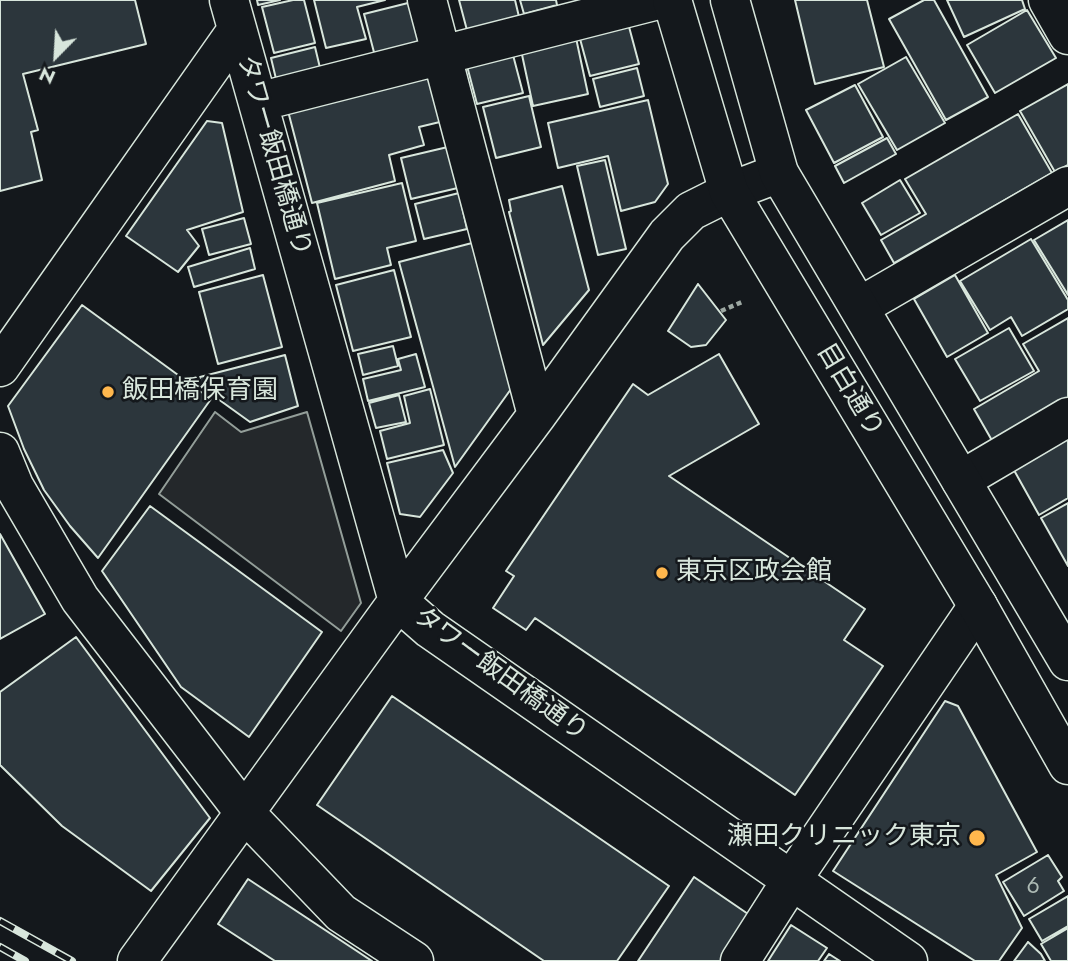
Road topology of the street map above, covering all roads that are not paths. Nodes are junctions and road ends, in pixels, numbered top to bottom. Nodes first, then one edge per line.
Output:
1 (427, 0) edge
2 (658, 0) edge
3 (672, 0) edge
4 (730, 0) edge
5 (1048, 0) edge
6 (233, 15) edge
7 (1068, 35) edge
8 (441, 55) junction
9 (258, 102) junction
10 (779, 173) junction
11 (1068, 186) edge
12 (729, 192) junction
13 (859, 307) junction
14 (5, 349) edge
15 (537, 415) junction
16 (1068, 417) edge
17 (0, 453) edge
18 (961, 480) junction
19 (398, 601) junction
20 (978, 606) junction
21 (1068, 661) edge
22 (1068, 765) edge
23 (244, 813) junction
24 (791, 881) junction
25 (137, 961) edge
26 (414, 961) edge
27 (740, 961) edge
28 (908, 961) edge

1 - 8 street
2 - 8 street
3 - 12 street, 目白通り
4 - 10 street, 目白通り
5 - 7 street
6 - 9 street, タワー飯田橋通り
6 - 14 street
8 - 9 street
8 - 15 street
9 - 19 street, タワー飯田橋通り
10 - 12 street
10 - 13 street, 目白通り
11 - 13 street
12 - 15 street
12 - 20 street, 目白通り
13 - 18 street, 目白通り
15 - 19 street
16 - 18 street
17 - 23 street
18 - 21 street, 目白通り
19 - 23 street
19 - 24 street, タワー飯田橋通り
20 - 22 street, 目白通り
20 - 24 street
23 - 25 street
23 - 26 street
24 - 27 street
24 - 28 street, タワー飯田橋通り

